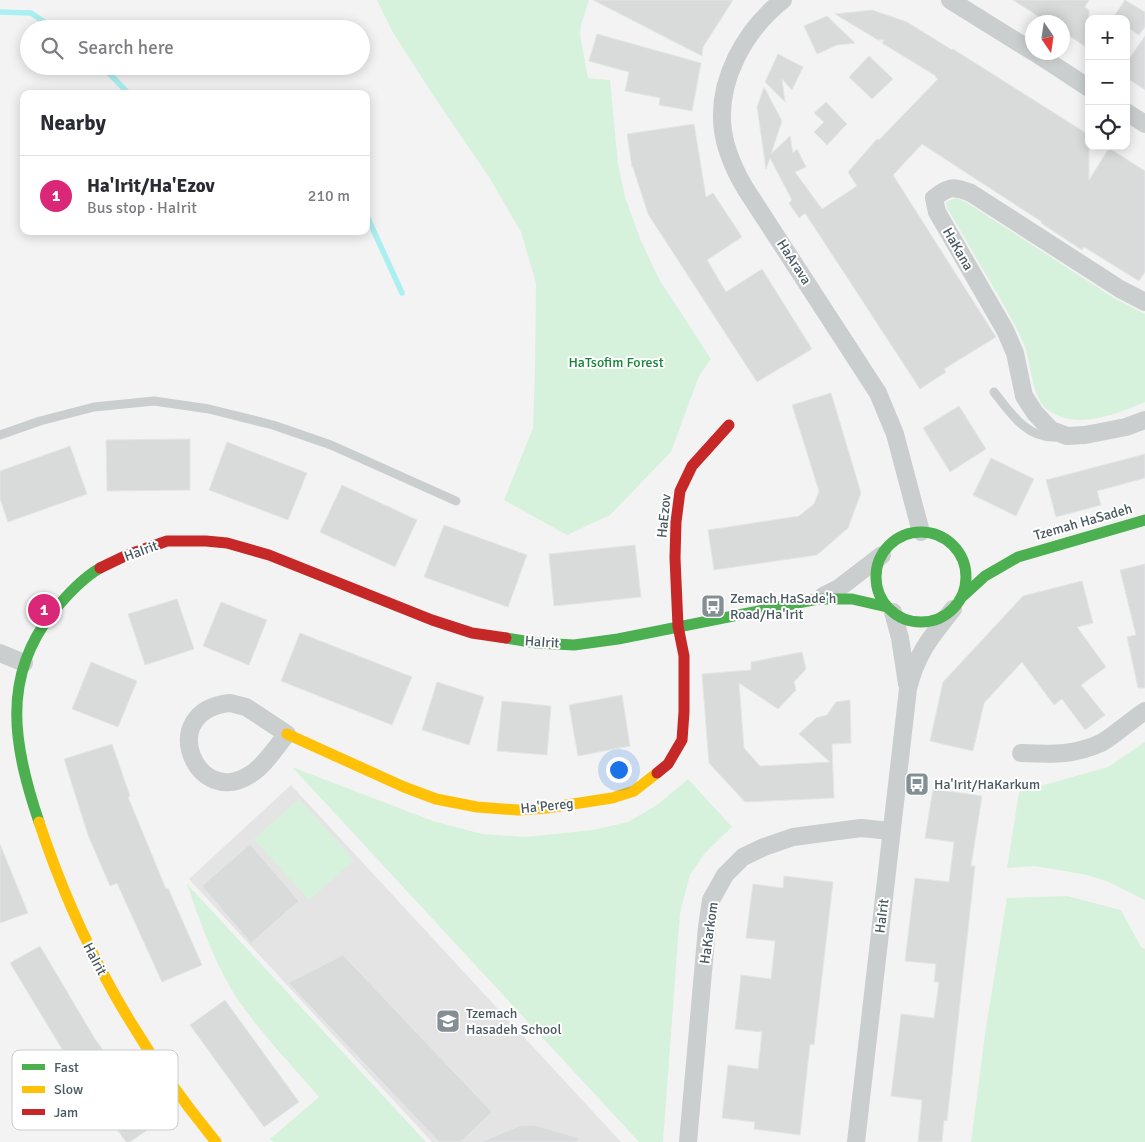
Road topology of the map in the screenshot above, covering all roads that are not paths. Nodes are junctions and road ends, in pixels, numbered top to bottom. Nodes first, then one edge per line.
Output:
1 (783, 0) edge
2 (950, 0) edge
3 (1025, 47) edge
4 (1045, 60) edge
5 (1085, 85) edge
6 (1130, 115) edge
7 (1145, 124) edge
8 (1145, 302) edge
9 (994, 392) dead end
10 (1145, 420) edge
11 (729, 425) dead end
12 (0, 435) edge
13 (1067, 436) junction
14 (456, 501) dead end
15 (1145, 520) edge
16 (921, 532) junction
17 (953, 546) junction
18 (971, 551) dead end
19 (1028, 552) junction
20 (1003, 554) dead end
21 (882, 555) junction
22 (818, 598) junction
23 (957, 603) junction
24 (890, 609) junction
25 (678, 626) junction
26 (0, 653) edge
27 (24, 663) junction
28 (908, 690) junction
29 (1145, 711) edge
30 (287, 734) junction
31 (1021, 753) dead end
32 (891, 831) junction
33 (148, 1050) edge
34 (178, 1095) edge
35 (211, 1140) edge
36 (688, 1142) edge
37 (856, 1142) edge

1 - 16 street, HaArava
2 - 3 street
4 - 5 street
6 - 7 street
8 - 13 street, HaKana
9 - 13 lane
10 - 13 street
11 - 25 street, HaEzov
12 - 14 lane
15 - 19 street, Tzemah HaSadeh
16 - 17 street
16 - 21 street
17 - 18 street
17 - 23 street
19 - 20 street, Tzemah HaSadeh
19 - 23 street, Tzemah HaSadeh
21 - 22 street, HaIrit
21 - 24 street
22 - 24 street, HaIrit
22 - 25 street, HaIrit
23 - 24 street
23 - 28 street, HaIrit
24 - 28 street, HaIrit
25 - 27 street, HaIrit
25 - 30 street, Ha'Pereg
26 - 27 street
27 - 33 street, HaIrit
28 - 32 street, HaIrit
29 - 31 street
30 - 30 street, Ha'Pereg
32 - 36 street, HaKarkom
32 - 37 street, HaIrit
34 - 35 street, HaIrit

